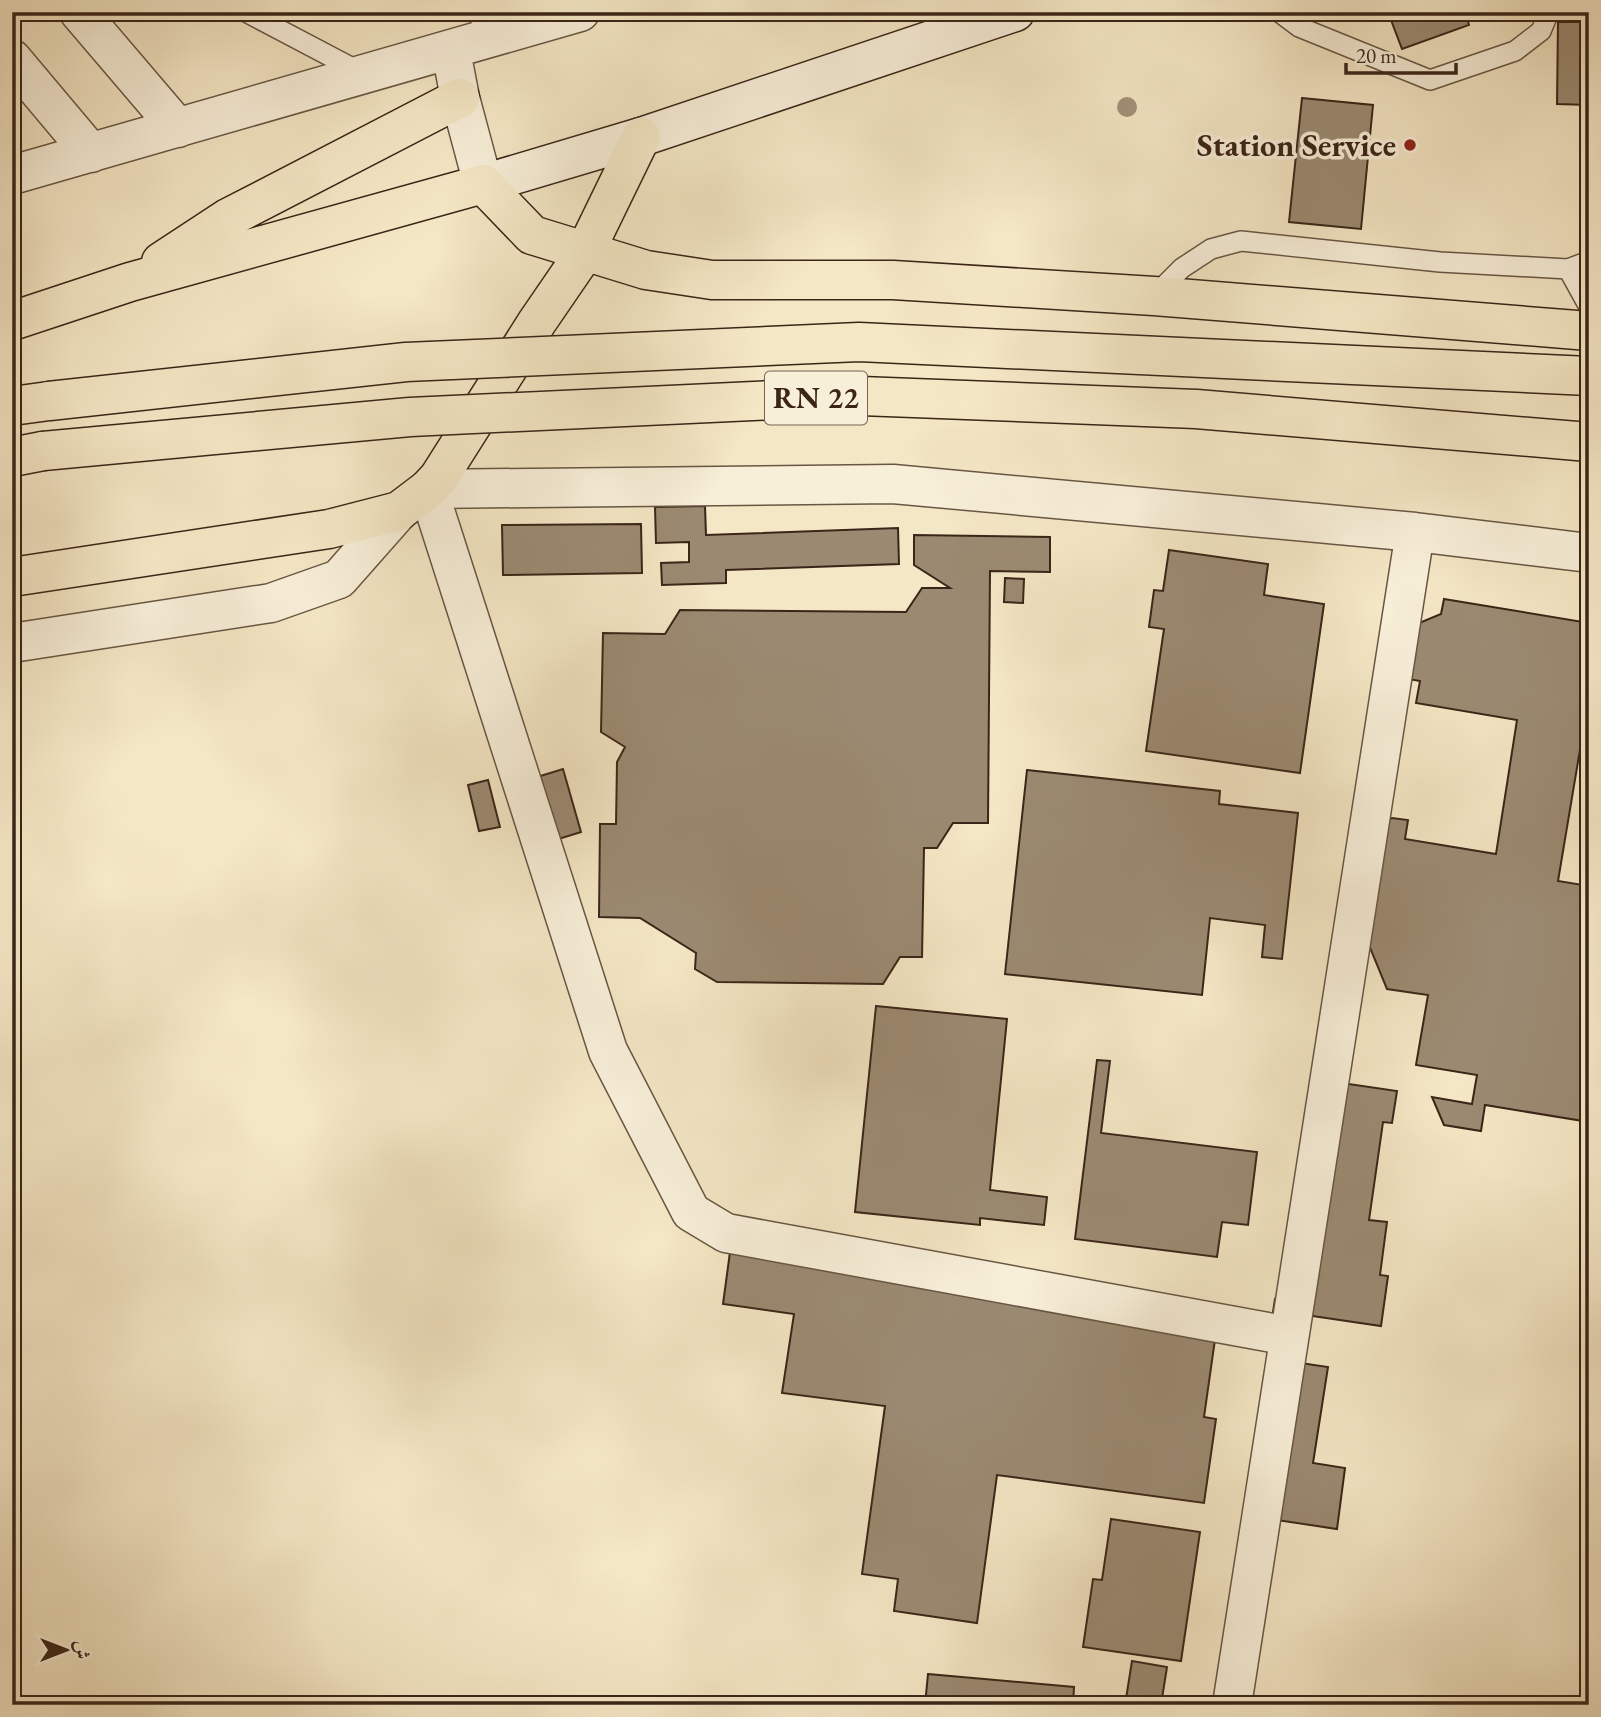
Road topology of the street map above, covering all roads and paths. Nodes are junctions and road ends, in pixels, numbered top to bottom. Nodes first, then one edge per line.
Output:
1 (79, 12) edge
2 (246, 12) edge
3 (580, 12) edge
4 (1014, 12) edge
5 (1279, 12) edge
6 (1549, 12) edge
7 (485, 25) edge
8 (451, 51) junction
9 (12, 59) edge
10 (366, 75) junction
11 (460, 99) junction
12 (178, 128) junction
13 (641, 138) junction
14 (91, 153) junction
15 (12, 175) edge
16 (483, 184) junction
17 (585, 252) junction
18 (1589, 261) edge
19 (1568, 269) junction
20 (130, 282) junction
21 (1154, 296) junction
22 (1589, 307) edge
23 (12, 321) edge
24 (1589, 331) edge
25 (1589, 376) edge
26 (31, 404) edge
27 (1589, 442) edge
28 (28, 454) edge
29 (414, 500) junction
30 (1415, 531) junction
31 (1589, 553) edge
32 (12, 577) edge
33 (12, 643) edge
34 (1289, 1336) junction
35 (1232, 1705) edge

1 - 12 street
2 - 10 lane
3 - 7 street
4 - 13 street
5 - 6 lane
7 - 8 street
8 - 10 street
8 - 11 street
9 - 14 street
10 - 12 street
11 - 16 street
11 - 20 highway
12 - 14 street
13 - 16 street
13 - 17 highway
14 - 15 street
16 - 17 highway
16 - 20 highway
17 - 21 highway
17 - 29 highway
18 - 19 lane
19 - 21 lane
19 - 22 lane
20 - 23 highway
21 - 24 highway
25 - 26 highway, RN 22, bridge
27 - 28 highway, RN 22, bridge
29 - 30 street
29 - 32 highway
29 - 33 street
29 - 34 street
30 - 31 street
30 - 34 street
34 - 35 street

